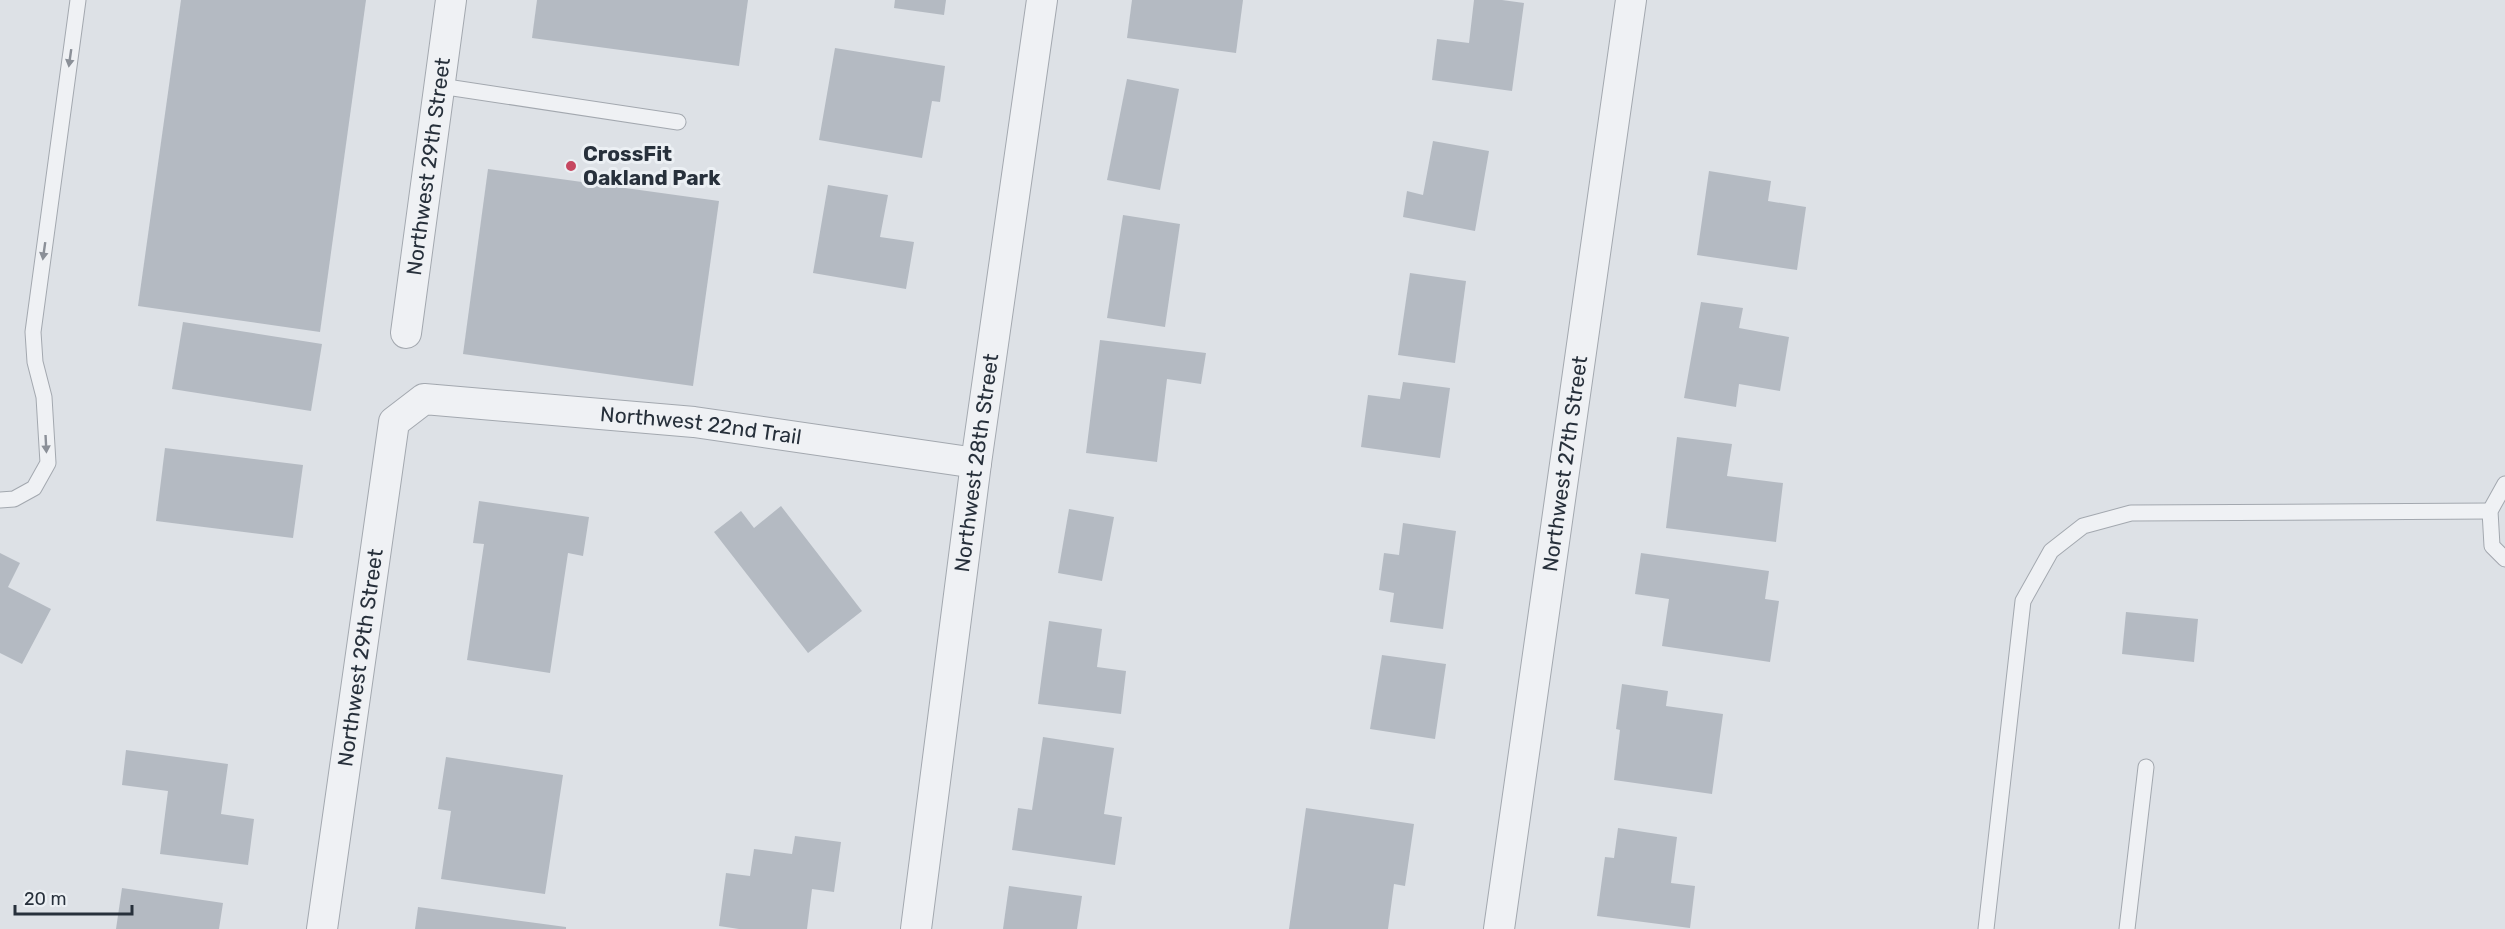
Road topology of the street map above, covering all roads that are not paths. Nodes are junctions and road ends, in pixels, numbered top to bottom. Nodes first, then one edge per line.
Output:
1 (78, 0) edge
2 (451, 0) edge
3 (1042, 0) edge
4 (1631, 0) edge
5 (440, 86) junction
6 (678, 122) dead end
7 (406, 333) dead end
8 (424, 399) joint
9 (976, 463) junction
10 (2505, 484) edge
11 (0, 500) edge
12 (2490, 511) junction
13 (2505, 559) edge
14 (2146, 767) dead end
15 (322, 929) edge
16 (916, 929) edge
17 (1499, 929) edge
18 (1986, 929) edge
19 (2127, 929) edge

1 -> 11 lane
2 - 5 street, Northwest 29th Street
3 - 9 street, Northwest 28th Street
4 - 17 street, Northwest 27th Street
5 - 6 lane
5 - 7 street, Northwest 29th Street
8 - 9 street, Northwest 22nd Trail
8 - 15 street, Northwest 29th Street
9 - 16 street, Northwest 28th Street
10 - 12 lane
12 - 13 lane
12 - 18 lane
14 - 19 lane

